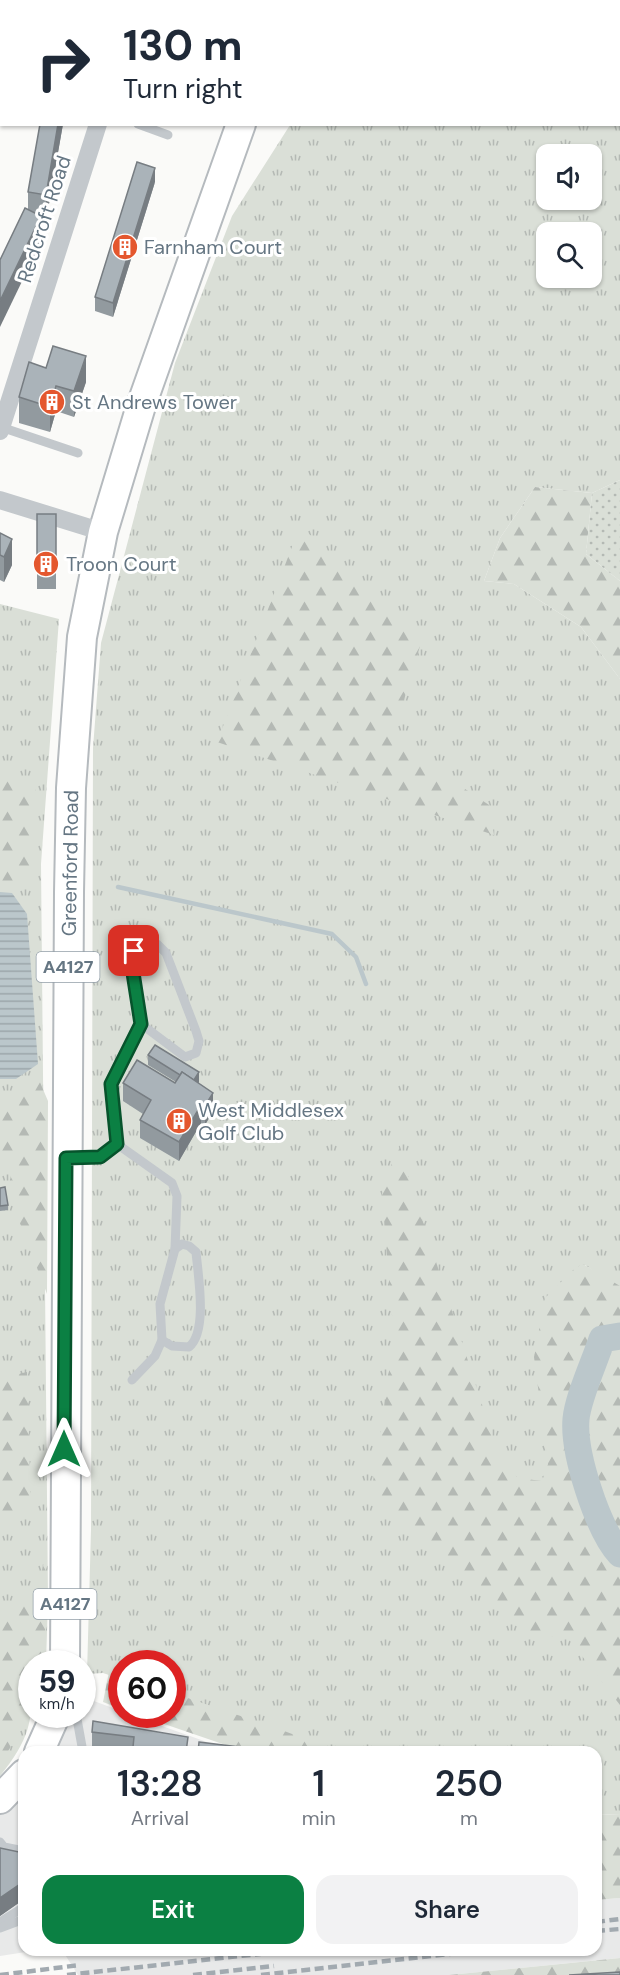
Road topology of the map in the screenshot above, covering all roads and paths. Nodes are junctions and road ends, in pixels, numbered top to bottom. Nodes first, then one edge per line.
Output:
1 (97, 126) edge
2 (143, 126) edge
3 (240, 126) edge
4 (168, 135) dead end
5 (6, 392) edge
6 (1, 429) edge
7 (78, 453) dead end
8 (0, 500) edge
9 (103, 532) junction
10 (141, 1024) junction
11 (117, 1144) junction
12 (66, 1158) junction
13 (175, 1249) junction
14 (162, 1340) junction
15 (132, 1380) dead end
16 (65, 1650) edge
17 (50, 1728) edge
18 (79, 1728) edge
19 (42, 1746) edge
20 (82, 1746) edge
21 (18, 1780) edge
22 (0, 1799) edge
23 (0, 1842) edge
24 (18, 1851) edge
25 (18, 1910) edge
26 (18, 1920) edge
27 (0, 1922) edge
28 (0, 1928) edge

1 - 5 street, Redcroft Road
2 - 4 lane
3 - 9 main road, Greenford Road / A4127
5 - 6 street, Redcroft Road
6 - 7 lane
8 - 9 street
9 - 12 main road, Greenford Road / A4127
10 - 10 lane
10 - 11 lane
11 - 12 lane
11 - 13 lane
12 - 16 main road, Greenford Road / A4127
13 - 14 lane
13 - 14 lane
14 - 15 lane
17 - 19 main road
18 - 20 lane
21 - 22 main road
23 - 24 lane
25 - 27 lane
26 - 28 lane

